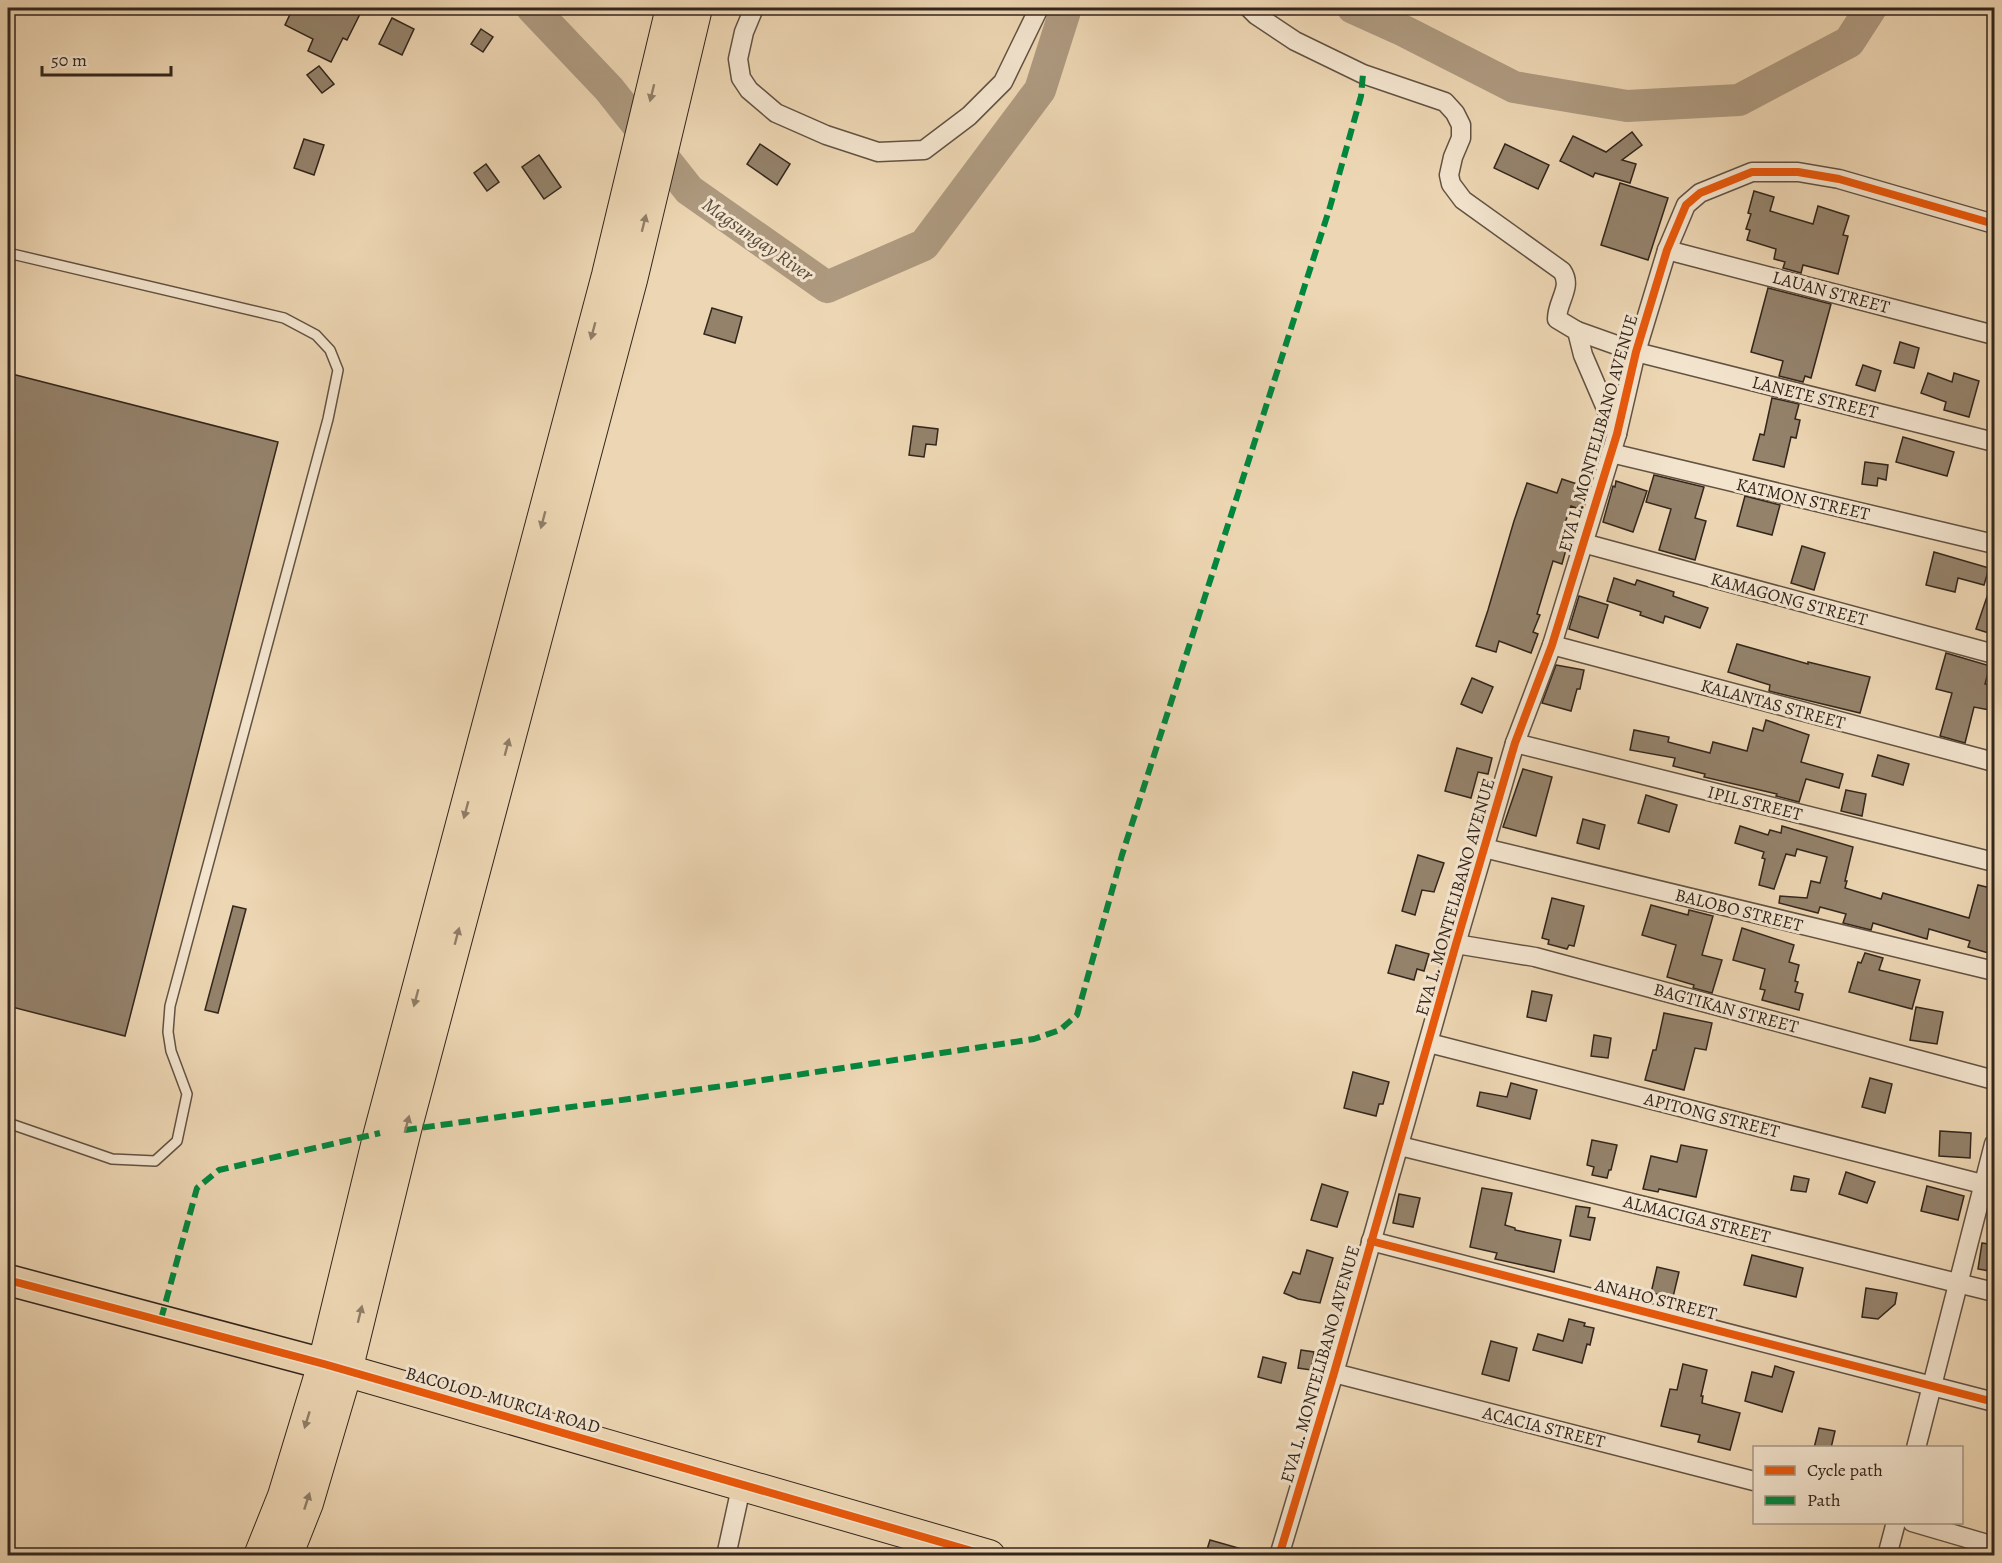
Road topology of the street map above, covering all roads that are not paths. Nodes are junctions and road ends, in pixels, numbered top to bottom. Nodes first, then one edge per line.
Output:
1 (696, 8) edge
2 (754, 8) edge
3 (1039, 8) edge
4 (1249, 8) edge
5 (675, 28) edge
6 (1995, 224) edge
7 (1667, 250) junction
8 (8, 253) edge
9 (1577, 331) junction
10 (1995, 335) edge
11 (1635, 352) junction
12 (1617, 434) junction
13 (1995, 442) edge
14 (1611, 453) junction
15 (1583, 543) junction
16 (1995, 544) edge
17 (1552, 645) junction
18 (1995, 654) edge
19 (1515, 743) junction
20 (1995, 762) edge
21 (1484, 848) junction
22 (1995, 862) edge
23 (1456, 944) junction
24 (1995, 971) edge
25 (1429, 1043) junction
26 (1995, 1080) edge
27 (8, 1123) edge
28 (1995, 1143) edge
29 (1400, 1146) junction
30 (1990, 1186) edge
31 (1371, 1241) junction
32 (8, 1280) edge
33 (1959, 1283) junction
34 (1995, 1292) edge
35 (335, 1367) junction
36 (1334, 1373) junction
37 (1932, 1385) junction
38 (1995, 1402) edge
39 (1917, 1446) edge
40 (1753, 1480) edge
41 (742, 1483) junction
42 (1895, 1524) edge
43 (1919, 1524) edge
44 (1995, 1546) edge
45 (260, 1556) edge
46 (286, 1556) edge
47 (726, 1556) edge
48 (989, 1556) edge
49 (1279, 1556) edge
50 (1887, 1556) edge

1 - 5 highway
2 - 3 street
4 - 9 street
5 - 35 highway
6 - 7 street, EVA L. MONTELIBANO AVENUE
7 - 10 street, LAUAN STREET
7 - 11 street, EVA L. MONTELIBANO AVENUE
8 - 27 lane
9 - 11 street, LANETE STREET
9 - 12 street
11 - 12 street, EVA L. MONTELIBANO AVENUE
11 - 13 street, LANETE STREET
12 - 14 street, EVA L. MONTELIBANO AVENUE
14 - 15 street, EVA L. MONTELIBANO AVENUE
14 - 16 street, KATMON STREET
15 - 17 street, EVA L. MONTELIBANO AVENUE
15 - 18 street, KAMAGONG STREET
17 - 19 street, EVA L. MONTELIBANO AVENUE
17 - 20 street, KALANTAS STREET
19 - 21 street, EVA L. MONTELIBANO AVENUE
19 - 22 street, IPIL STREET
21 - 23 street, EVA L. MONTELIBANO AVENUE
21 - 24 street, BALOBO STREET
23 - 25 street, EVA L. MONTELIBANO AVENUE
23 - 26 street, BAGTIKAN STREET
25 - 29 street, EVA L. MONTELIBANO AVENUE
25 - 30 street, APITONG STREET
28 - 30 street
29 - 31 street, EVA L. MONTELIBANO AVENUE
29 - 33 street, ALMACIGA STREET
30 - 33 street
31 - 36 street, EVA L. MONTELIBANO AVENUE
31 - 37 street, ANAHO STREET
32 - 35 main road, BACOLOD-MURCIA ROAD
33 - 34 street, ALMACIGA STREET
33 - 37 street
35 - 41 highway, BACOLOD-MURCIA ROAD
35 -> 45 highway
46 -> 35 highway
36 - 40 street, ACACIA STREET
36 - 49 street, EVA L. MONTELIBANO AVENUE
37 - 38 street, ANAHO STREET
37 - 39 street
41 - 47 street
41 - 48 highway, BACOLOD-MURCIA ROAD
42 - 50 street
43 - 44 street

